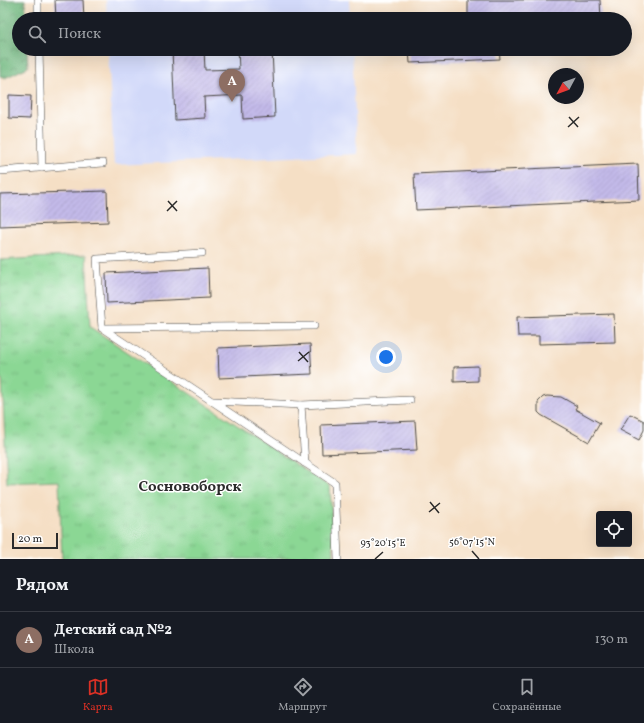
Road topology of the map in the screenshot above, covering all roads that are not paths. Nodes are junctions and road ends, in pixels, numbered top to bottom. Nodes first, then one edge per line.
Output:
1 (38, 0) edge
2 (38, 12) edge
3 (39, 56) edge
4 (103, 163) dead end
5 (42, 168) junction
6 (0, 171) edge
7 (202, 253) dead end
8 (314, 326) dead end
9 (102, 328) junction
10 (410, 400) dead end
11 (214, 401) junction
12 (301, 405) junction
13 (306, 463) junction
14 (338, 559) edge

1 - 2 lane
3 - 5 lane
4 - 5 lane
5 - 6 lane
7 - 9 lane
8 - 9 lane
9 - 11 lane
10 - 12 lane
11 - 12 lane
11 - 13 lane
12 - 13 lane
13 - 14 lane

